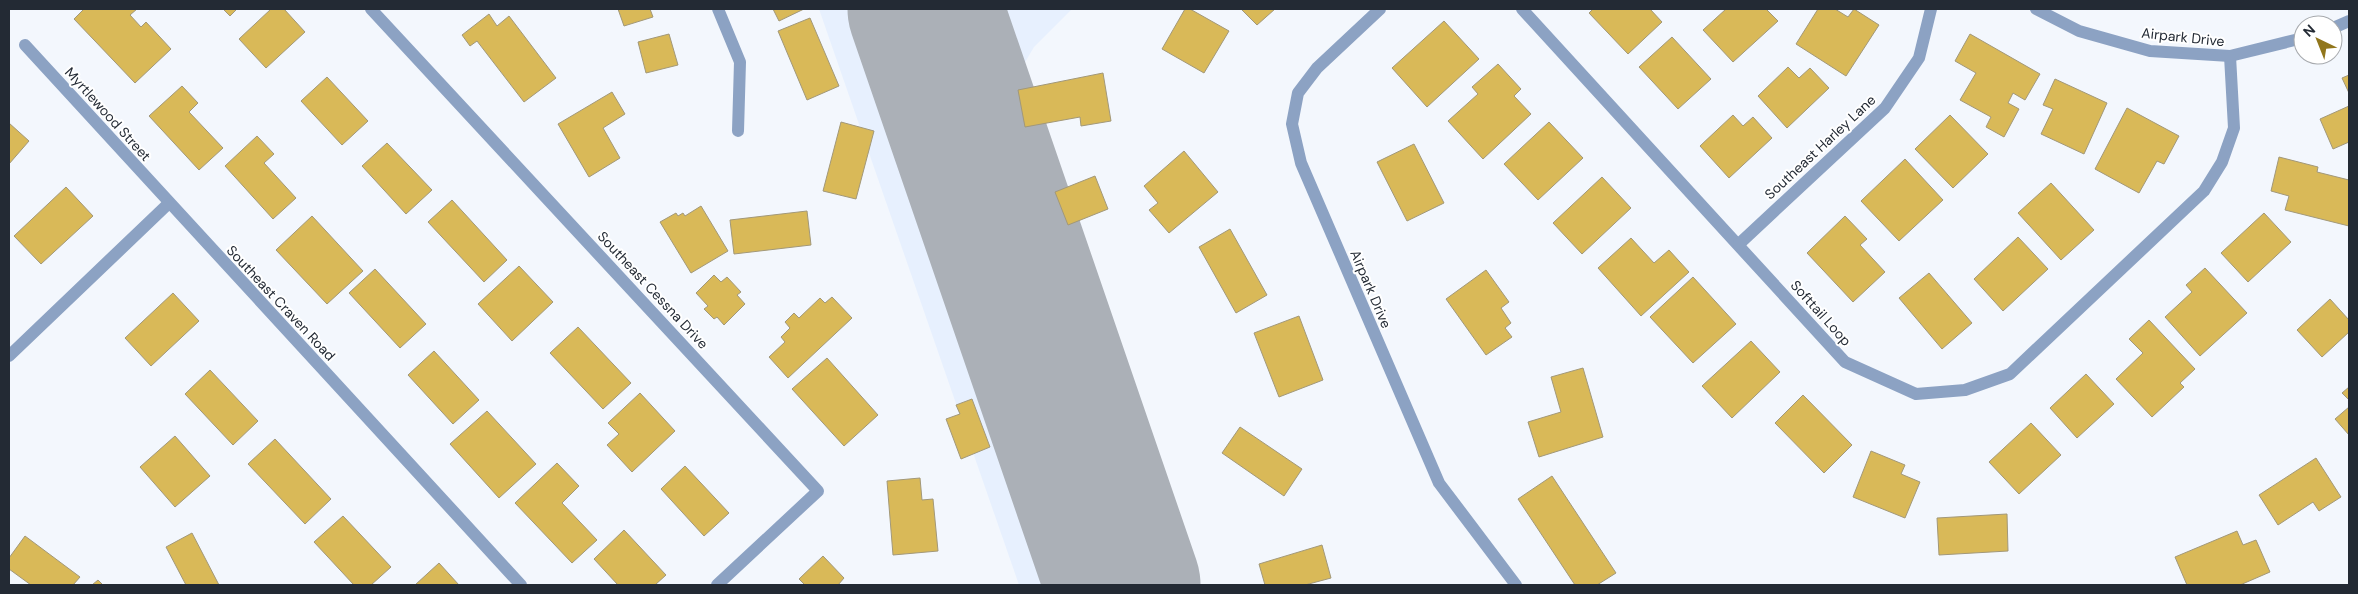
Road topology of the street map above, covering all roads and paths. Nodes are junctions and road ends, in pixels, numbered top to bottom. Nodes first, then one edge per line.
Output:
1 (371, 9) edge
2 (718, 9) edge
3 (1380, 9) edge
4 (1522, 9) edge
5 (1931, 9) edge
6 (2036, 9) edge
7 (2293, 40) edge
8 (25, 45) dead end
9 (2230, 56) junction
10 (738, 131) dead end
11 (168, 204) junction
12 (1739, 244) junction
13 (9, 356) edge
14 (521, 585) edge
15 (718, 585) edge
16 (1516, 585) edge

1 - 15 street, Southeast Cessna Drive
2 - 10 street
3 - 16 street, Airpark Drive
4 - 12 street, Softtail Loop
5 - 12 street, Southeast Harley Lane
6 - 9 street, Airpark Drive
7 - 9 street, Airpark Drive
8 - 11 street, Myrtlewood Street
9 - 12 street, Softtail Loop
11 - 13 street
11 - 14 street, Southeast Craven Road

